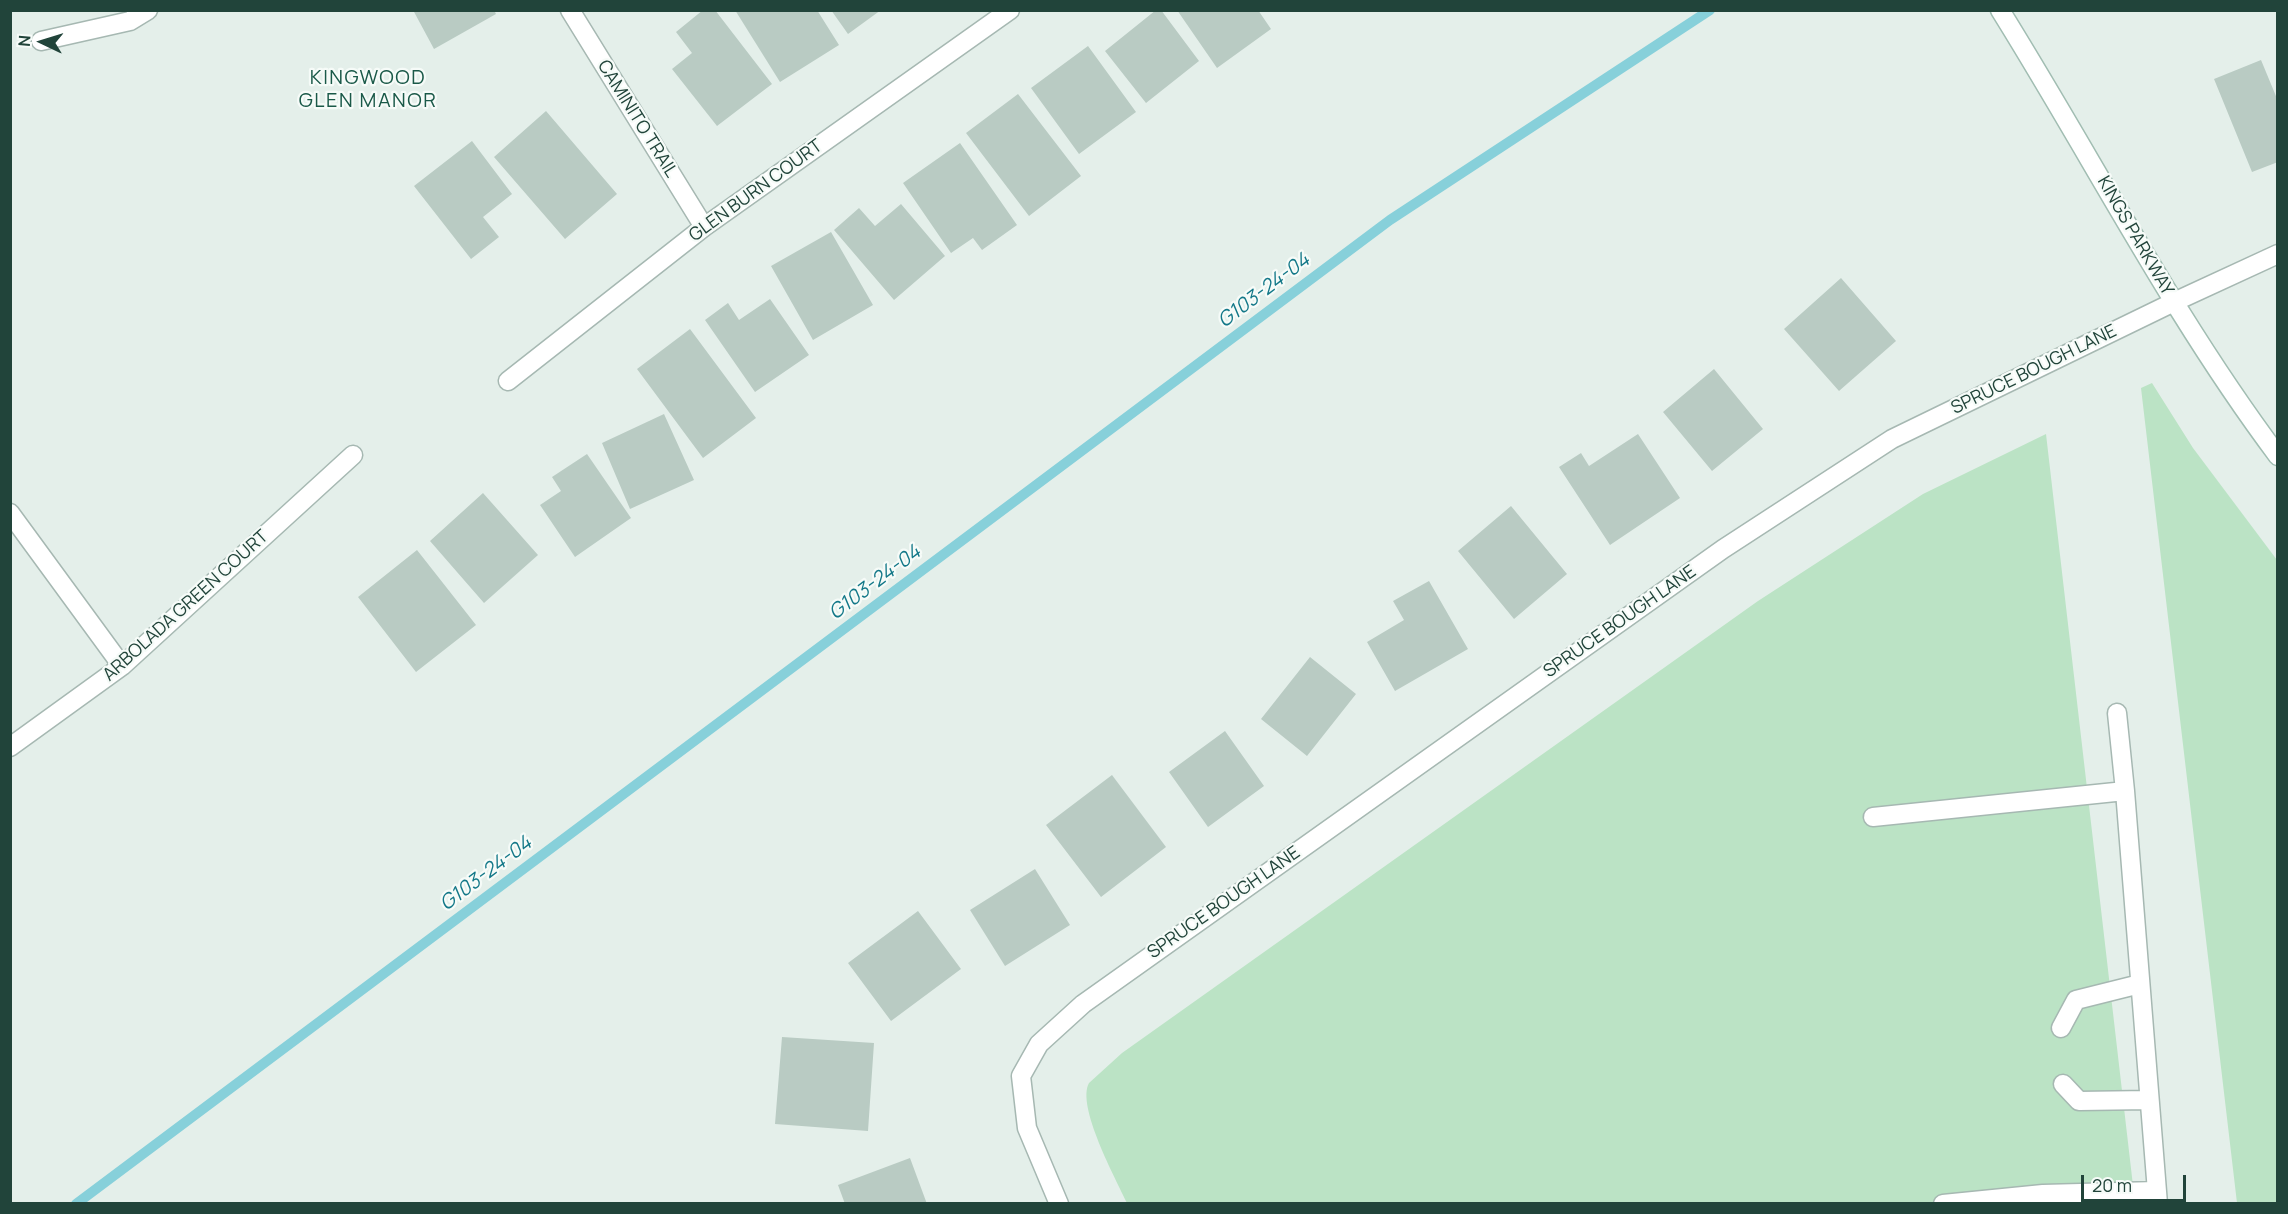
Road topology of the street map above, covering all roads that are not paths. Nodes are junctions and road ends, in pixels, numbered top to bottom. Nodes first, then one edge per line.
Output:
1 (148, 10) edge
2 (570, 10) edge
3 (1010, 10) edge
4 (2000, 10) edge
5 (41, 41) dead end
6 (704, 226) junction
7 (2277, 254) edge
8 (2174, 302) junction
9 (508, 381) dead end
10 (353, 454) dead end
11 (2277, 456) edge
12 (10, 513) edge
13 (122, 666) junction
14 (2117, 713) dead end
15 (10, 747) edge
16 (2125, 791) junction
17 (1873, 817) dead end
18 (2140, 984) junction
19 (2061, 1028) dead end
20 (2063, 1084) dead end
21 (2149, 1100) junction
22 (2157, 1197) edge
23 (1059, 1203) edge
24 (1943, 1203) edge

1 - 5 street
2 - 6 street, CAMINITO TRAIL
3 - 6 street, GLEN BURN COURT
4 - 8 street, KINGS PARKWAY
6 - 9 street, GLEN BURN COURT
7 - 8 street, SPRUCE BOUGH LANE
8 - 11 street, KINGS PARKWAY
8 - 23 street, SPRUCE BOUGH LANE
10 - 13 street, ARBOLADA GREEN COURT
12 - 13 street
13 - 15 street, ARBOLADA GREEN COURT
14 - 16 street
16 - 17 street
16 - 18 street
18 - 19 street
18 - 21 street
20 - 21 street
21 - 22 street
22 - 24 street

